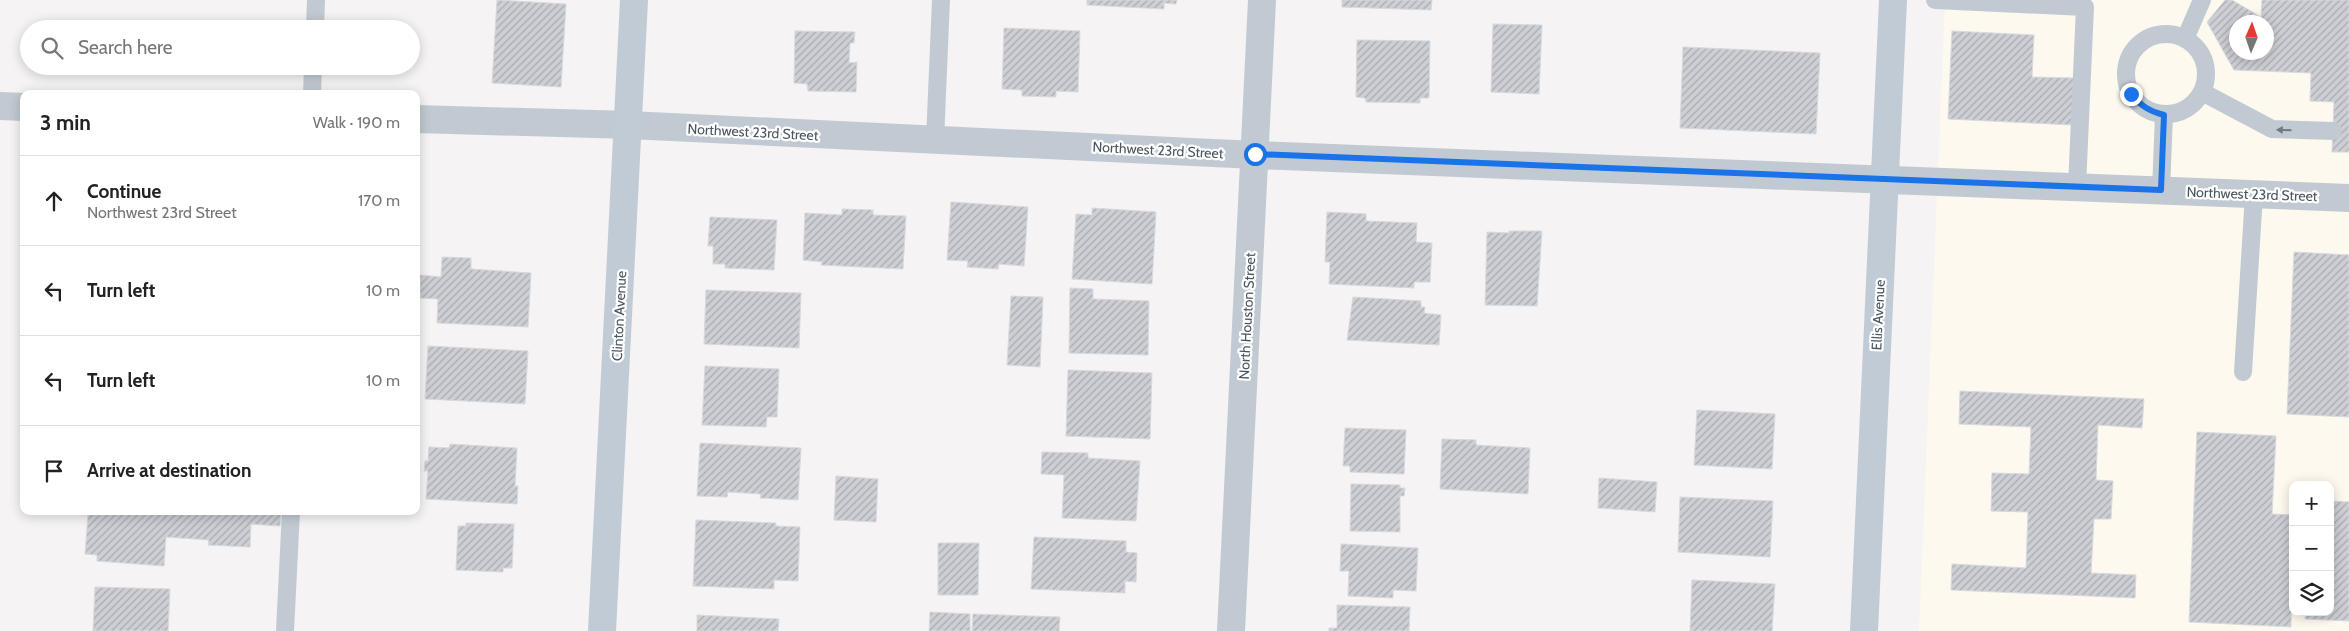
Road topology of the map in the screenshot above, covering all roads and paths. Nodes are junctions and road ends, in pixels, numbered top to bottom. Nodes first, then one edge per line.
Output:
1 (316, 0) edge
2 (634, 0) edge
3 (940, 0) edge
4 (1262, 0) edge
5 (1893, 0) edge
6 (1935, 0) edge
7 (2202, 0) edge
8 (315, 20) edge
9 (2185, 39) junction
10 (313, 75) edge
11 (312, 90) edge
12 (2202, 92) junction
13 (0, 106) edge
14 (20, 107) edge
15 (2164, 115) junction
16 (420, 119) edge
17 (628, 125) junction
18 (2333, 131) dead end
19 (935, 140) junction
20 (1255, 154) junction
21 (1884, 180) junction
22 (2077, 187) junction
23 (2161, 190) junction
24 (2254, 194) junction
25 (2349, 198) edge
26 (2243, 372) dead end
27 (291, 515) edge
28 (285, 631) edge
29 (602, 631) edge
30 (1231, 631) edge
31 (1864, 631) edge

1 - 8 lane
2 - 17 street, Clinton Avenue
3 - 19 lane
4 - 20 street, North Houston Street
5 - 21 street, Ellis Avenue
6 - 22 lane
7 - 9 lane
9 - 12 lane
9 - 15 lane
10 - 11 lane
12 - 15 lane
18 -> 12 lane
13 - 14 street
15 - 23 lane
16 - 17 street, Northwest 23rd Street
17 - 19 street, Northwest 23rd Street
17 - 29 street, Clinton Avenue
19 - 20 street, Northwest 23rd Street
20 - 21 street, Northwest 23rd Street
20 - 30 street, North Houston Street
21 - 22 street, Northwest 23rd Street
21 - 31 street, Ellis Avenue
22 - 23 street, Northwest 23rd Street
23 - 24 street, Northwest 23rd Street
24 - 25 street, Northwest 23rd Street
24 - 26 lane
27 - 28 lane

